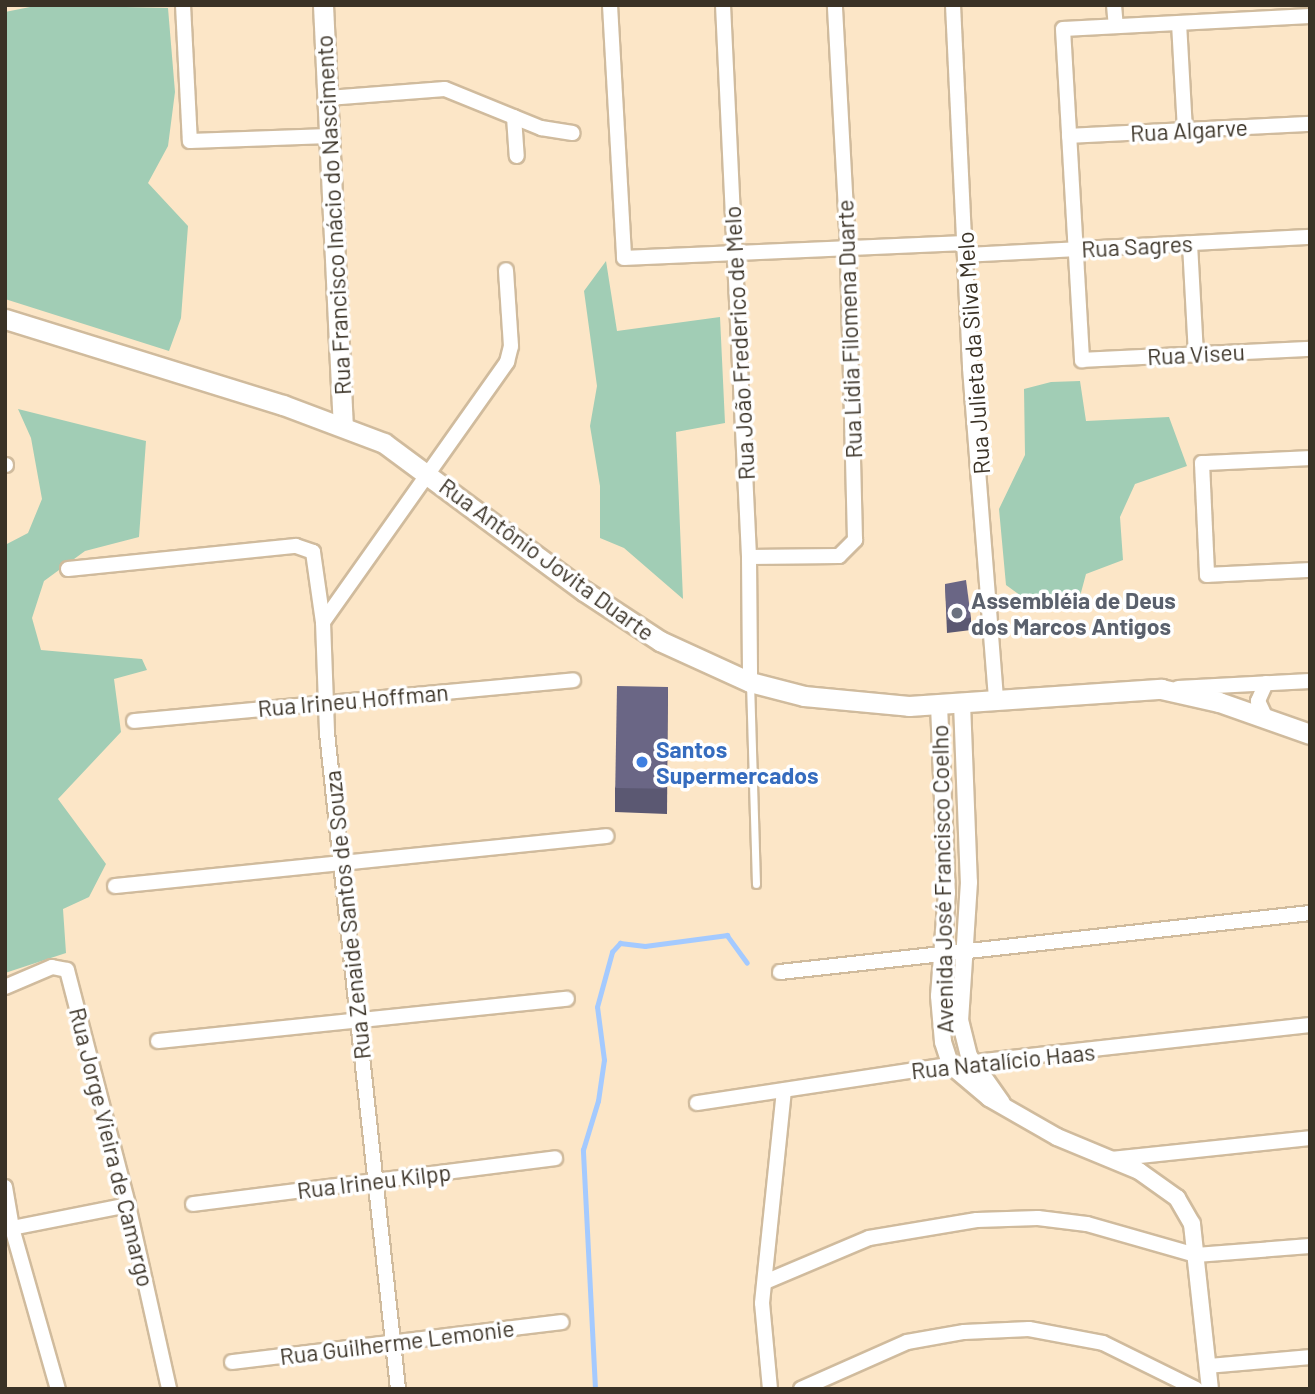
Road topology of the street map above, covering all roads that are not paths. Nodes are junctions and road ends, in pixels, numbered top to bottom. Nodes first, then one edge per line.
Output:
1 (183, 5) edge
2 (323, 5) edge
3 (610, 5) edge
4 (723, 5) edge
5 (835, 5) edge
6 (953, 5) edge
7 (1114, 5) edge
8 (1310, 16) edge
9 (1179, 23) junction
10 (1115, 26) junction
11 (328, 97) junction
12 (513, 117) junction
13 (1310, 124) edge
14 (1185, 131) junction
15 (573, 133) dead end
16 (329, 136) junction
17 (1069, 136) junction
18 (517, 156) dead end
19 (1310, 237) edge
20 (1190, 244) junction
21 (848, 248) junction
22 (965, 249) junction
23 (1076, 250) junction
24 (735, 254) junction
25 (506, 270) dead end
26 (5, 318) edge
27 (1310, 349) edge
28 (1196, 354) junction
29 (342, 425) junction
30 (1310, 458) edge
31 (425, 472) junction
32 (749, 557) junction
33 (68, 569) dead end
34 (1310, 570) edge
35 (323, 622) junction
36 (573, 680) dead end
37 (1310, 681) edge
38 (750, 682) junction
39 (1265, 683) junction
40 (1161, 689) junction
41 (996, 701) junction
42 (324, 702) junction
43 (962, 703) junction
44 (939, 705) junction
45 (1266, 718) junction
46 (134, 722) dead end
47 (1310, 734) edge
48 (606, 836) dead end
49 (341, 862) junction
50 (756, 884) dead end
51 (115, 886) dead end
52 (1310, 913) edge
53 (965, 951) junction
54 (942, 954) junction
55 (780, 972) dead end
56 (5, 987) edge
57 (567, 999) dead end
58 (358, 1018) junction
59 (1310, 1025) edge
60 (158, 1041) dead end
61 (951, 1065) junction
62 (975, 1065) junction
63 (784, 1090) junction
64 (698, 1103) dead end
65 (1006, 1108) junction
66 (1310, 1138) edge
67 (555, 1158) dead end
68 (1111, 1159) junction
69 (375, 1181) junction
70 (5, 1187) edge
71 (192, 1204) dead end
72 (128, 1205) junction
73 (12, 1228) junction
74 (1310, 1246) edge
75 (1196, 1255) junction
76 (765, 1282) junction
77 (562, 1322) dead end
78 (393, 1344) junction
79 (1310, 1357) edge
80 (232, 1362) dead end
81 (1208, 1366) junction
82 (58, 1389) edge
83 (169, 1389) edge
84 (398, 1389) edge
85 (770, 1389) edge
86 (801, 1389) edge
87 (1196, 1389) edge
88 (1210, 1389) edge

1 - 16 street
2 - 11 main road, Rua Francisco Inácio do Nascimento
3 - 24 street, Rua Sagres
4 - 24 street, Rua João Frederico de Melo
5 - 21 street, Rua Lídia Filomena Duarte
6 - 22 street, Rua Julieta da Silva Melo
7 - 10 street
8 - 9 street
9 - 10 street
9 - 14 street
10 - 17 street
11 - 12 street
11 - 16 main road, Rua Francisco Inácio do Nascimento
12 - 15 street
12 - 18 street
13 - 14 street, Rua Algarve
14 - 17 street, Rua Algarve
16 - 29 main road, Rua Francisco Inácio do Nascimento
17 - 23 street
19 - 20 street, Rua Sagres
20 - 23 street, Rua Sagres
20 - 28 street
21 - 22 street, Rua Sagres
21 - 24 street, Rua Sagres
21 - 32 street, Rua Lídia Filomena Duarte
22 - 23 street, Rua Sagres
22 - 41 street, Rua Julieta da Silva Melo
23 - 28 street, Rua Viseu
24 - 32 street, Rua João Frederico de Melo
25 - 31 street
26 - 29 main road, Rua Antônio Jovita Duarte
27 - 28 street, Rua Viseu
29 - 31 main road, Rua Antônio Jovita Duarte
30 - 34 street
31 - 35 street
31 - 38 main road, Rua Antônio Jovita Duarte
32 - 38 street, Rua João Frederico de Melo
33 - 35 street, Rua Zenaide Santos de Souza
35 - 42 street, Rua Zenaide Santos de Souza
36 - 42 street, Rua Irineu Hoffman
37 - 39 street
38 - 44 main road, Rua Antônio Jovita Duarte
38 - 50 lane
39 - 40 street
39 - 45 street
40 - 41 main road, Rua Antônio Jovita Duarte
40 - 45 main road, Rua Antônio Jovita Duarte
41 - 43 main road, Rua Antônio Jovita Duarte
42 - 46 street, Rua Irineu Hoffman
42 - 49 street, Rua Zenaide Santos de Souza
43 - 44 main road, Rua Antônio Jovita Duarte
43 - 53 street, Avenida José Francisco Coelho
44 - 54 street, Avenida José Francisco Coelho
45 - 47 main road, Rua Antônio Jovita Duarte
48 - 49 street
49 - 51 street
49 - 58 street, Rua Zenaide Santos de Souza
52 - 53 street
53 - 54 street
53 - 62 street, Avenida José Francisco Coelho
54 - 55 street
54 - 61 street, Avenida José Francisco Coelho
56 - 72 street, Rua Jorge Vieira de Camargo
57 - 58 street
58 - 60 street
58 - 69 street, Rua Zenaide Santos de Souza
59 - 62 street, Rua Natalício Haas
61 - 62 street, Rua Natalício Haas
61 - 63 street, Rua Natalício Haas
61 - 65 street, Avenida José Francisco Coelho
62 - 65 street, Avenida José Francisco Coelho
63 - 64 street, Rua Natalício Haas
63 - 76 street
65 - 68 street, Avenida José Francisco Coelho
66 - 68 street
67 - 69 street, Rua Irineu Kilpp
68 - 75 street, Avenida José Francisco Coelho
69 - 71 street, Rua Irineu Kilpp
69 - 78 street, Rua Zenaide Santos de Souza
70 - 73 street
72 - 73 street
72 - 83 street, Rua Jorge Vieira de Camargo
73 - 82 street
74 - 75 street
75 - 76 street
75 - 81 street, Avenida José Francisco Coelho
76 - 85 street
77 - 78 street, Rua Guilherme Lemonie
78 - 80 street, Rua Guilherme Lemonie
78 - 84 street, Rua Zenaide Santos de Souza
79 - 81 street
81 - 88 street, Avenida José Francisco Coelho
86 - 87 street

